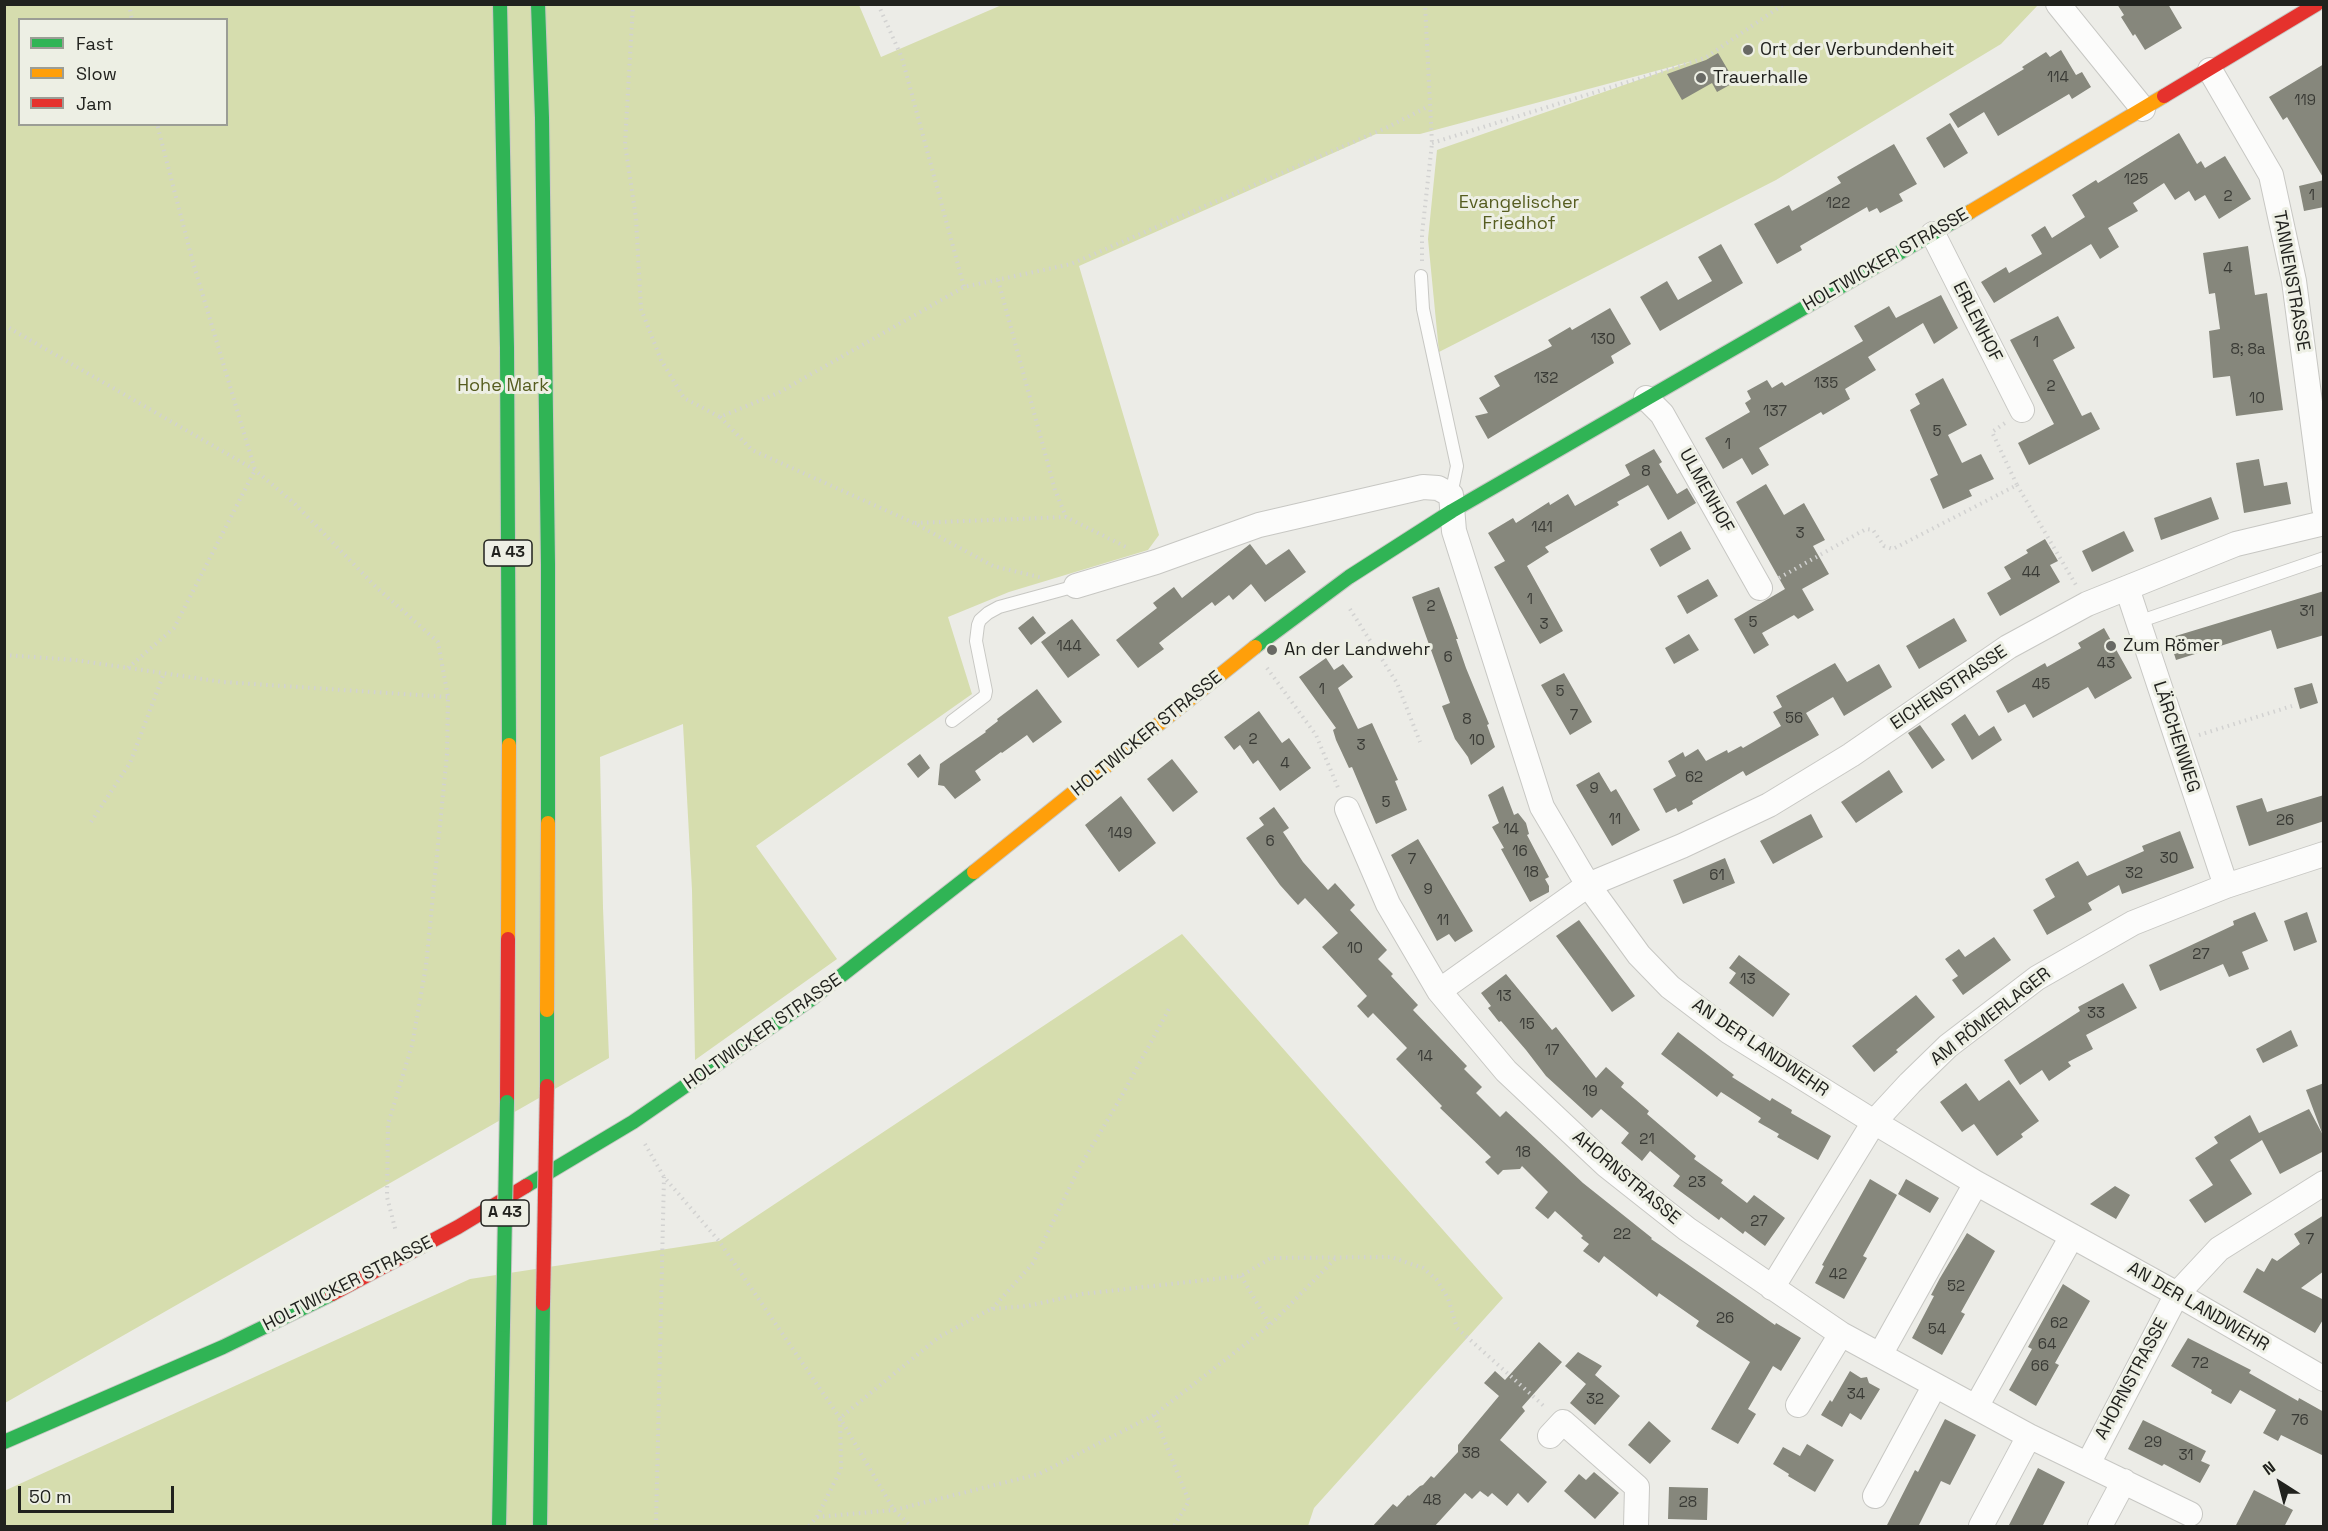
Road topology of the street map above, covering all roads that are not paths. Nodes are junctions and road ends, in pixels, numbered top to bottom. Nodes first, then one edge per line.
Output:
1 (501, 4) edge
2 (538, 4) edge
3 (2058, 4) edge
4 (2317, 4) edge
5 (2210, 70) junction
6 (2143, 109) junction
7 (1933, 234) junction
8 (1421, 276) road end
9 (1646, 398) junction
10 (2022, 411) road end
11 (1452, 503) junction
12 (2324, 508) edge
13 (2324, 523) edge
14 (2324, 558) edge
15 (1076, 586) joint
16 (1760, 588) road end
17 (2127, 588) junction
18 (2138, 622) junction
19 (952, 721) dead end
20 (1347, 809) road end
21 (2324, 854) edge
22 (1588, 885) junction
23 (2226, 886) junction
24 (1439, 991) junction
25 (1874, 1122) junction
26 (1976, 1183) junction
27 (2324, 1183) edge
28 (2072, 1236) junction
29 (1772, 1288) junction
30 (2177, 1294) junction
31 (1841, 1334) junction
32 (1880, 1355) junction
33 (2324, 1379) edge
34 (1935, 1385) junction
35 (1798, 1405) dead end
36 (1976, 1407) junction
37 (1556, 1429) road end
38 (2028, 1436) junction
39 (4, 1442) edge
40 (2088, 1464) junction
41 (2124, 1481) junction
42 (1875, 1496) dead end
43 (2190, 1514) dead end
44 (499, 1527) edge
45 (540, 1527) edge
46 (1636, 1527) edge
47 (1981, 1527) edge
48 (2100, 1527) edge

1 - 44 main road, A 43, bridge
2 - 45 main road, A 43, bridge
3 - 6 street
4 - 5 main road, HOLTWICKER STRASSE
5 - 6 main road, HOLTWICKER STRASSE
5 - 12 street, TANNENSTRASSE
6 - 7 main road, HOLTWICKER STRASSE
7 - 9 main road, HOLTWICKER STRASSE
7 - 10 street, ERLENHOF
8 - 11 lane
9 - 11 main road, HOLTWICKER STRASSE
9 - 16 street, ULMENHOF
11 - 15 street
11 - 22 street, AN DER LANDWEHR
11 - 39 main road, HOLTWICKER STRASSE
13 - 17 street, EICHENSTRASSE
14 - 18 lane
15 - 19 lane
17 - 18 street, LÄRCHENWEG
17 - 22 street, EICHENSTRASSE
18 - 23 street, LÄRCHENWEG
20 - 24 street, AHORNSTRASSE
21 - 23 street, AM RÖMERLAGER
22 - 24 street
22 - 25 street, AN DER LANDWEHR
23 - 25 street, AM RÖMERLAGER
24 - 29 street, AHORNSTRASSE
25 - 26 street, AN DER LANDWEHR
25 - 29 street
26 - 28 street, AN DER LANDWEHR
26 - 32 street
27 - 30 street, AHORNSTRASSE
28 - 30 street, AN DER LANDWEHR
28 - 36 street
29 - 31 street, AHORNSTRASSE
30 - 33 street, AN DER LANDWEHR
30 - 40 street, AHORNSTRASSE
31 - 32 street, AHORNSTRASSE
31 - 35 street
32 - 34 street, AHORNSTRASSE
34 - 36 street, AHORNSTRASSE
34 - 42 street
36 - 38 street, AHORNSTRASSE
37 - 46 street
38 - 40 street, AHORNSTRASSE
38 - 47 street
40 - 41 street, AHORNSTRASSE
41 - 43 street, AHORNSTRASSE
41 - 48 street

